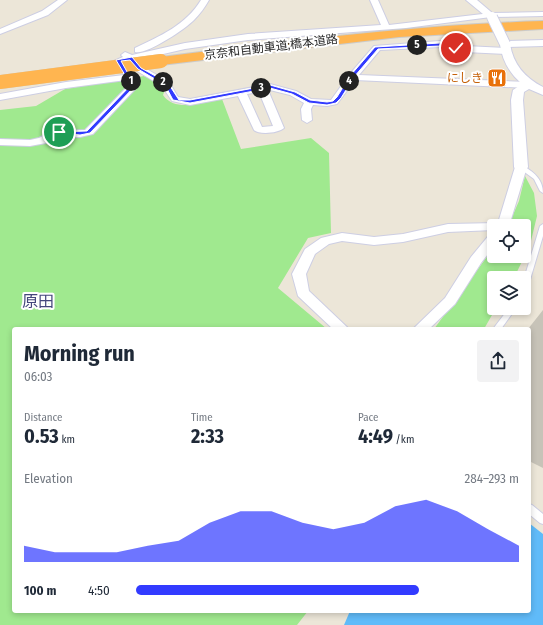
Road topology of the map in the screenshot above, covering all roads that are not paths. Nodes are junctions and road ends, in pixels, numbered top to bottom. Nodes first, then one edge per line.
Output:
1 (63, 0) edge
2 (204, 0) edge
3 (374, 0) edge
4 (471, 0) edge
5 (543, 14) edge
6 (492, 16) junction
7 (543, 25) edge
8 (386, 27) junction
9 (0, 32) edge
10 (543, 43) edge
11 (506, 47) junction
12 (125, 58) junction
13 (68, 69) junction
14 (0, 75) edge
15 (352, 76) junction
16 (130, 78) junction
17 (0, 82) edge
18 (66, 85) junction
19 (528, 85) junction
20 (262, 88) junction
21 (242, 92) junction
22 (543, 92) edge
23 (0, 97) edge
24 (309, 102) junction
25 (307, 120) dead end
26 (0, 142) edge
27 (521, 167) junction
28 (543, 191) edge
29 (505, 219) edge
30 (487, 226) edge
31 (543, 226) edge
32 (487, 246) edge
33 (530, 271) edge
34 (508, 315) edge
35 (340, 327) edge
36 (422, 327) edge
37 (499, 327) edge
38 (531, 510) edge
39 (543, 520) edge

1 - 9 street
2 - 12 street
3 - 8 street
4 - 6 street
5 - 6 street
6 - 8 street
6 - 11 street, bridge
7 - 17 highway, 京奈和自動車道;橋本道路, bridge
8 - 12 street
10 - 11 street
11 - 15 street
11 - 19 street
12 - 13 street
12 - 16 street
12 - 21 street
13 - 14 street
13 - 18 street
15 - 19 street
15 - 24 street
16 - 18 street
16 - 26 street
18 - 23 street
19 - 22 street
19 - 27 street
20 - 21 street
20 - 21 street
20 - 24 street
24 - 25 street
27 - 28 lane
27 - 29 street
30 - 35 street
31 - 33 lane
32 - 36 street
34 - 37 lane
38 - 39 lane

